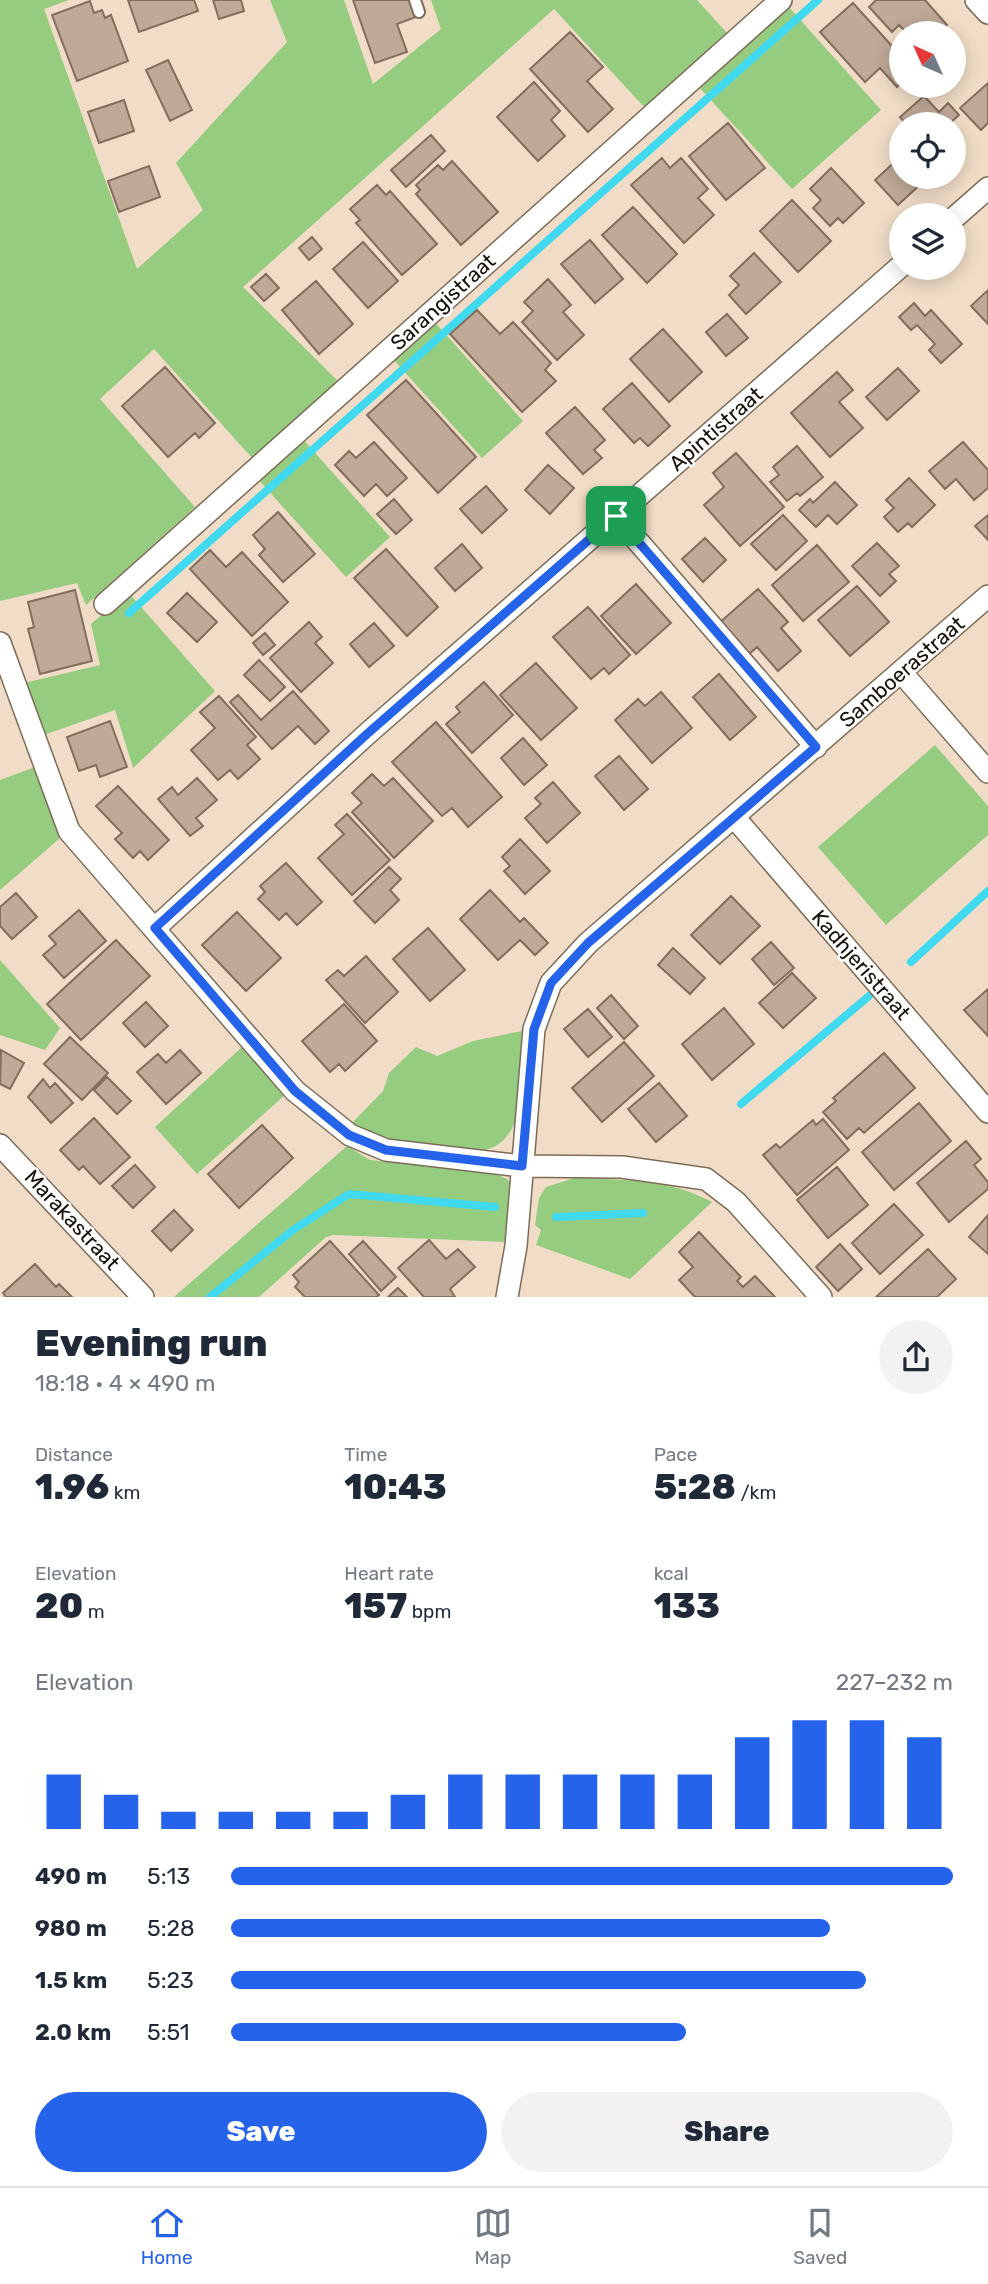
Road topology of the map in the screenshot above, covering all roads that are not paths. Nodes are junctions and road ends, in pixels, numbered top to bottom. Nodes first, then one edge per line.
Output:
1 (415, 0) edge
2 (781, 0) edge
3 (976, 0) edge
4 (419, 12) dead end
5 (988, 13) edge
6 (988, 188) edge
7 (966, 207) edge
8 (889, 277) edge
9 (616, 516) junction
10 (988, 596) edge
11 (105, 604) dead end
12 (0, 643) edge
13 (902, 673) junction
14 (816, 747) junction
15 (988, 772) edge
16 (734, 817) junction
17 (155, 928) junction
18 (988, 1112) edge
19 (0, 1145) edge
20 (522, 1166) junction
21 (143, 1297) edge
22 (508, 1297) edge
23 (821, 1297) edge

1 - 4 lane
2 - 11 street, Sarangistraat
3 - 5 street
6 - 7 street
8 - 9 street, Apintistraat
9 - 14 street
9 - 17 street, Apintistraat
10 - 13 street, Samboerastraat
12 - 17 street
13 - 14 street, Samboerastraat
13 - 15 street
14 - 16 street, Samboerastraat
16 - 18 street, Kadhjeristraat
16 - 20 street, Samboerastraat
17 - 20 street
19 - 21 street, Marakastraat
20 - 22 street, Samboerastraat
20 - 23 street

